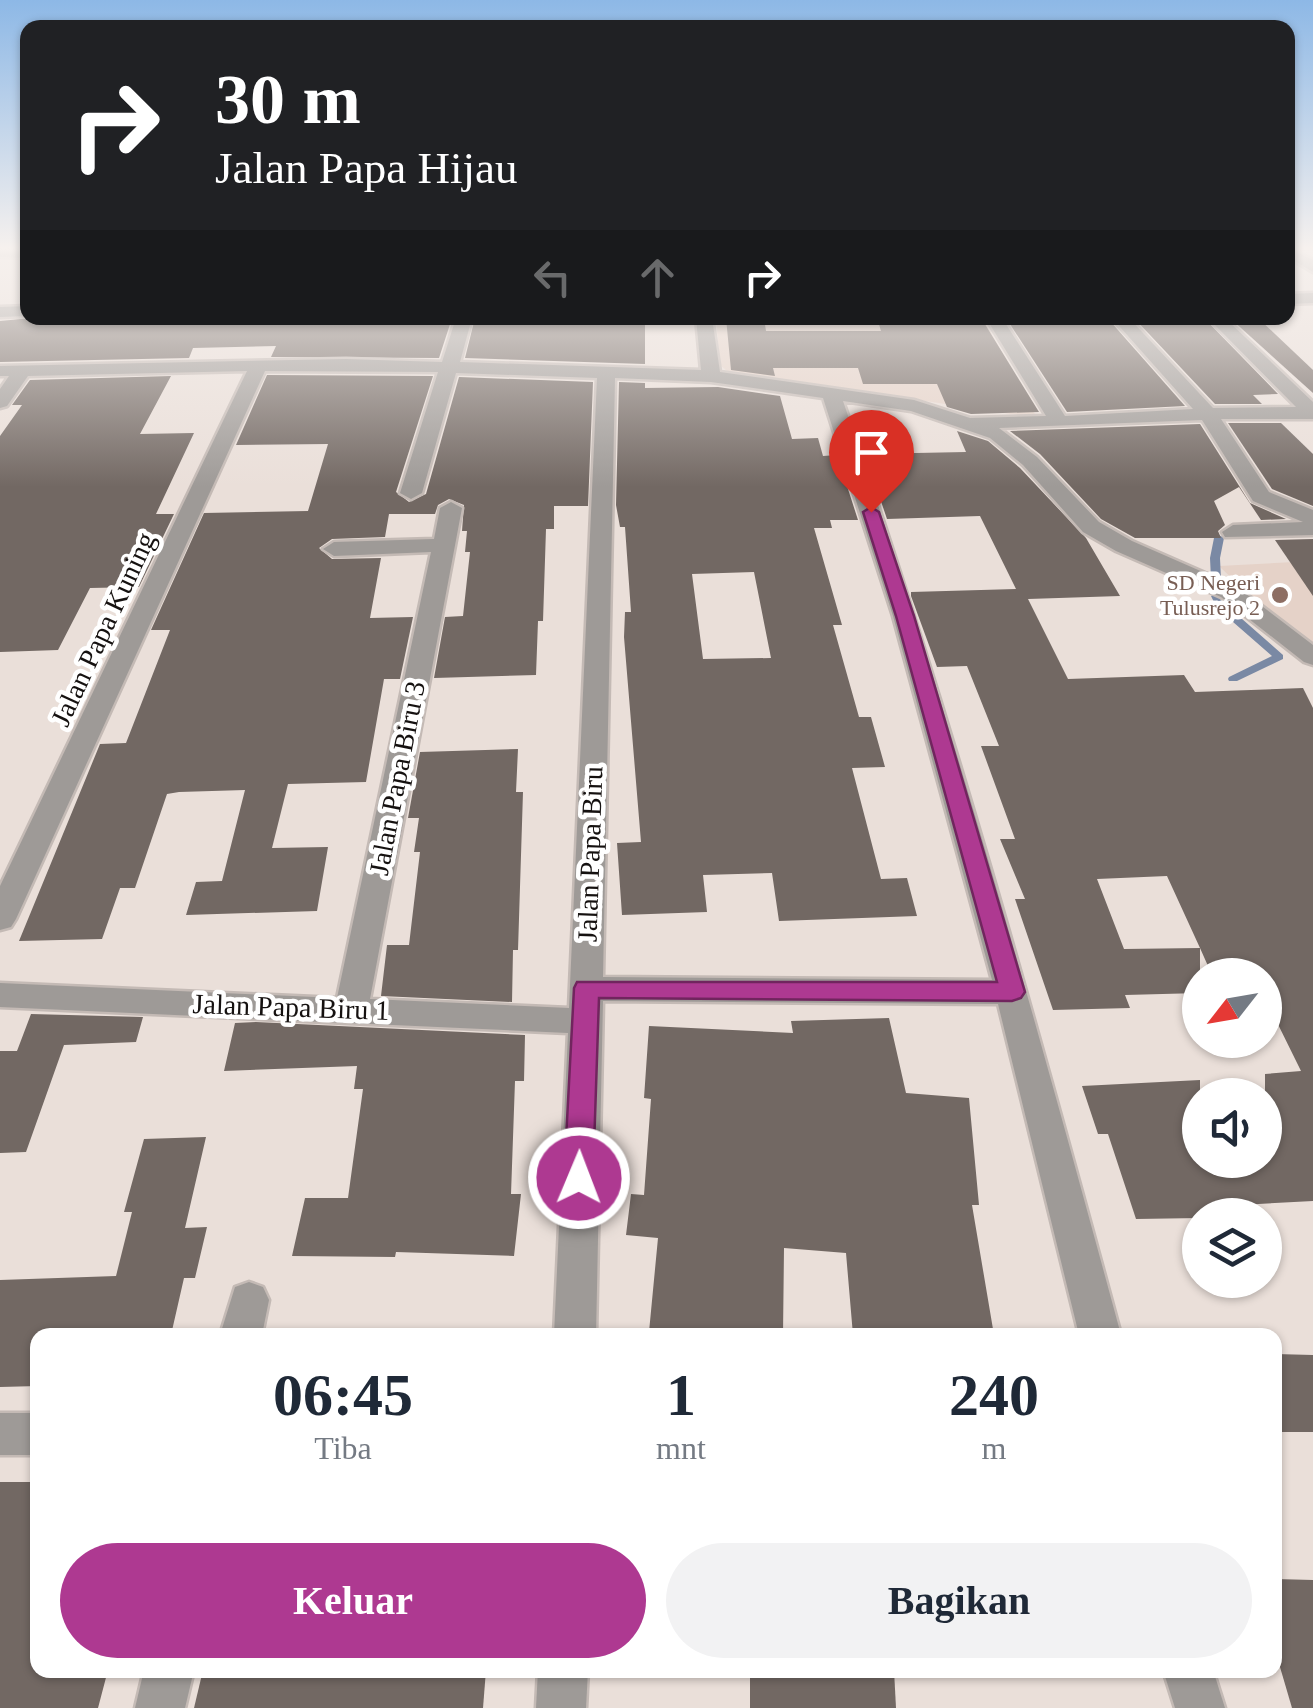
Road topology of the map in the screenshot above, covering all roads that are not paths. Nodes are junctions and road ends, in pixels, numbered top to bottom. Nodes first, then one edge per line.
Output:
1 (461, 328) edge
2 (705, 328) edge
3 (1000, 328) edge
4 (1129, 328) edge
5 (1226, 328) edge
6 (258, 364) junction
7 (449, 369) junction
8 (0, 370) edge
9 (24, 370) junction
10 (606, 373) junction
11 (712, 376) junction
12 (831, 393) junction
13 (0, 402) edge
14 (1206, 412) junction
15 (1313, 413) edge
16 (970, 422) junction
17 (1059, 422) junction
18 (411, 493) dead end
19 (452, 508) dead end
20 (1313, 518) edge
21 (1313, 528) edge
22 (1234, 532) dead end
23 (443, 546) junction
24 (334, 549) dead end
25 (1313, 657) edge
26 (0, 919) edge
27 (1012, 992) junction
28 (0, 995) edge
29 (584, 1005) junction
30 (351, 1010) junction
31 (575, 1328) edge
32 (1098, 1328) edge
33 (0, 1434) edge
34 (30, 1434) edge
35 (167, 1678) edge
36 (563, 1678) edge
37 (1191, 1678) edge
38 (160, 1708) edge
39 (562, 1708) edge
40 (1200, 1708) edge

1 - 7 street
2 - 11 street
3 - 17 street
4 - 14 street
5 - 15 street
6 - 7 street
6 - 9 street
6 - 26 street, Jalan Papa Kuning
7 - 10 street
7 - 18 street
8 - 9 street
9 - 13 street
10 - 11 street
10 - 29 street, Jalan Papa Biru
11 - 12 street
12 - 16 street
12 - 27 street
14 - 15 street
14 - 17 street
14 - 20 street
16 - 17 street
16 - 25 street
19 - 23 street, Jalan Papa Biru 3
21 - 22 street
23 - 24 street
23 - 30 street, Jalan Papa Biru 3
27 - 29 street, Jalan Papa Biru 1
27 - 32 street
28 - 30 street, Jalan Papa Biru 1
29 - 30 street, Jalan Papa Biru 1
29 - 31 street, Jalan Papa Biru
33 - 34 street
35 - 38 street
36 - 39 street
37 - 40 street

